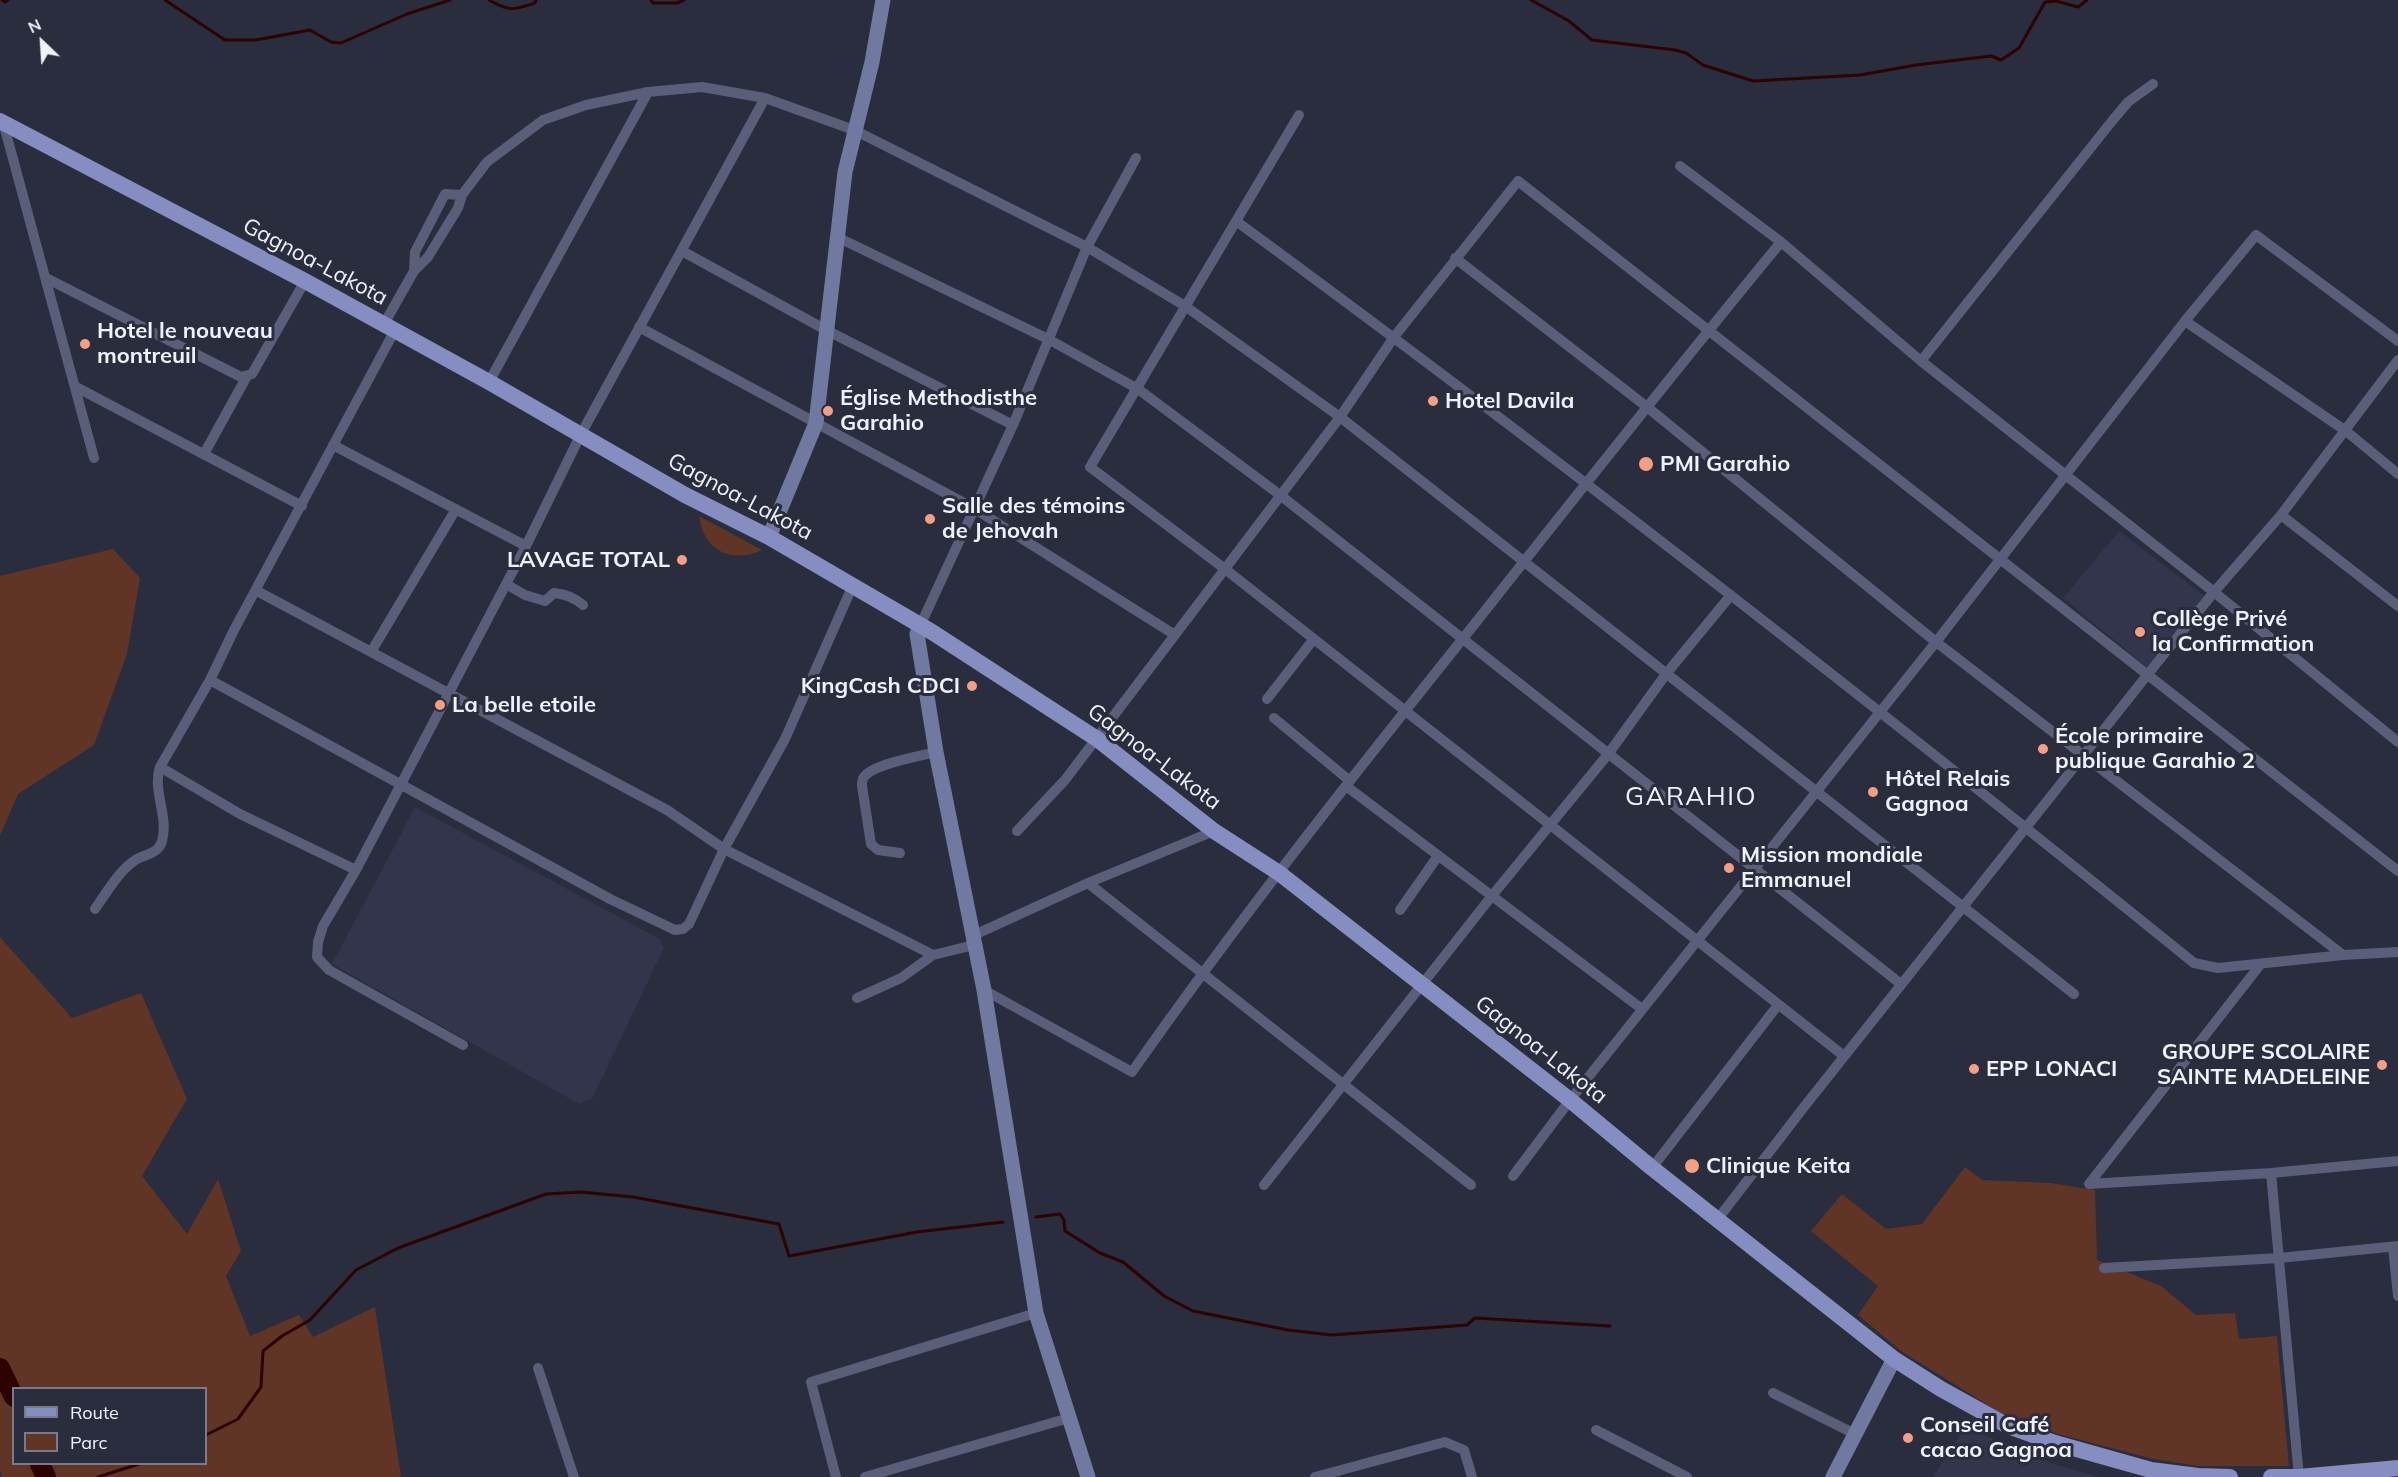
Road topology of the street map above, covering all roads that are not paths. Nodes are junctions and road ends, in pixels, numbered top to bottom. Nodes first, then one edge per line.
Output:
1 (883, 0) edge
2 (2153, 84) dead end
3 (648, 92) junction
4 (765, 98) junction
5 (1299, 115) dead end
6 (2, 122) edge
7 (854, 130) junction
8 (1136, 158) dead end
9 (1680, 166) dead end
10 (462, 195) junction
11 (1236, 221) junction
12 (837, 237) junction
13 (1782, 242) junction
14 (1087, 247) junction
15 (682, 251) junction
16 (1455, 258) junction
17 (414, 271) junction
18 (46, 278) junction
19 (304, 281) junction
20 (1185, 306) junction
21 (2185, 321) junction
22 (390, 327) junction
23 (639, 327) junction
24 (1709, 329) junction
25 (828, 331) junction
26 (1394, 337) junction
27 (1048, 339) junction
28 (2398, 341) edge
29 (2398, 360) edge
30 (1921, 361) junction
31 (247, 376) junction
32 (489, 382) junction
33 (76, 387) junction
34 (1138, 389) junction
35 (1647, 407) junction
36 (1340, 417) junction
37 (816, 423) junction
38 (1012, 424) junction
39 (2346, 431) junction
40 (581, 434) junction
41 (333, 445) junction
42 (204, 454) junction
43 (94, 458) dead end
44 (2398, 474) edge
45 (2067, 475) junction
46 (1587, 482) junction
47 (1280, 495) junction
48 (302, 506) junction
49 (456, 509) junction
50 (975, 509) junction
51 (2281, 515) junction
52 (769, 537) junction
53 (526, 546) junction
54 (2001, 558) junction
55 (1524, 562) junction
56 (1225, 569) junction
57 (506, 584) junction
58 (853, 585) junction
59 (257, 591) junction
60 (2214, 592) junction
61 (1731, 595) junction
62 (583, 605) dead end
63 (2398, 606) edge
64 (920, 626) junction
65 (1175, 635) junction
66 (1463, 639) junction
67 (1313, 640) junction
68 (1936, 642) junction
69 (371, 652) junction
70 (1666, 674) junction
71 (2148, 674) junction
72 (210, 680) junction
73 (448, 694) junction
74 (1267, 699) dead end
75 (1405, 711) junction
76 (1879, 712) junction
77 (1274, 718) dead end
78 (1097, 739) junction
79 (2398, 742) edge
80 (936, 752) junction
81 (1608, 753) junction
82 (2083, 755) junction
83 (160, 767) junction
84 (1348, 783) junction
85 (401, 784) junction
86 (1816, 791) junction
87 (1550, 825) junction
88 (2026, 827) junction
89 (1017, 831) dead end
90 (1214, 831) junction
91 (724, 849) junction
92 (900, 853) dead end
93 (1438, 856) junction
94 (1754, 868) junction
95 (356, 870) junction
96 (2398, 871) edge
97 (1279, 873) junction
98 (1088, 883) junction
99 (1491, 897) junction
100 (1963, 907) junction
101 (95, 909) dead end
102 (1400, 910) dead end
103 (973, 940) junction
104 (1697, 941) junction
105 (2398, 952) edge
106 (933, 954) junction
107 (2343, 955) junction
108 (2260, 964) junction
109 (1202, 972) junction
110 (1901, 984) junction
111 (1422, 985) junction
112 (984, 990) junction
113 (2074, 994) dead end
114 (857, 998) dead end
115 (1778, 1005) junction
116 (1642, 1009) junction
117 (463, 1045) dead end
118 (1844, 1056) junction
119 (1344, 1083) junction
120 (1570, 1100) junction
121 (2398, 1161) edge
122 (1652, 1168) junction
123 (2271, 1173) junction
124 (1513, 1176) dead end
125 (1264, 1185) dead end
126 (1471, 1185) dead end
127 (1717, 1220) junction
128 (2395, 1247) edge
129 (2279, 1258) junction
130 (2104, 1268) dead end
131 (2398, 1296) edge
132 (1036, 1313) junction
133 (1894, 1359) junction
134 (538, 1368) dead end
135 (1773, 1393) dead end
136 (1069, 1418) junction
137 (1596, 1430) dead end
138 (1855, 1434) junction
139 (2398, 1468) edge
140 (574, 1477) edge
141 (836, 1477) edge
142 (865, 1477) edge
143 (1088, 1477) edge
144 (1315, 1477) edge
145 (1472, 1477) edge
146 (1688, 1477) edge
147 (1833, 1477) edge
148 (2230, 1477) edge
149 (2271, 1477) edge
150 (2299, 1477) edge

1 - 7 street
2 - 30 street
3 - 4 street
3 - 10 street
3 - 32 street
4 - 7 street
4 - 15 street
5 - 11 street
6 - 18 street
6 - 19 main road, Gagnoa-Lakota
7 - 12 street
7 - 14 street
8 - 14 street
9 - 13 street
10 - 17 street
10 - 17 street
11 - 20 street
11 - 26 street
12 - 25 street
12 - 27 street
13 - 24 street
13 - 30 street
14 - 20 street
14 - 27 street
15 - 23 street
15 - 25 street
16 - 24 street
16 - 26 street
16 - 35 street
17 - 22 street
18 - 31 street
18 - 33 street
19 - 22 main road, Gagnoa-Lakota
19 - 31 street
20 - 34 street
20 - 36 street
21 - 28 street
21 - 39 street
21 - 45 street
22 - 32 main road, Gagnoa-Lakota
22 - 41 street
23 - 37 street
23 - 40 street
24 - 35 street
24 - 54 street
25 - 37 street
25 - 38 street
26 - 36 street
26 - 46 street
27 - 34 street
27 - 38 street
29 - 39 street
30 - 45 street
31 - 42 street
32 - 40 main road, Gagnoa-Lakota
33 - 42 street
33 - 43 street
34 - 47 street
34 - 56 street
35 - 46 street
35 - 68 street
36 - 47 street
36 - 55 street
37 - 50 street
37 - 52 street
38 - 50 street
39 - 44 street
39 - 51 street
40 - 52 main road, Gagnoa-Lakota
40 - 53 street
41 - 48 street
41 - 49 street
42 - 48 street
45 - 54 street
45 - 60 street
46 - 55 street
46 - 61 street
47 - 56 street
47 - 66 street
48 - 59 street
49 - 53 street
49 - 69 street
50 - 64 street
50 - 65 street
51 - 60 street
51 - 63 street
52 - 58 main road, Gagnoa-Lakota
53 - 57 street
54 - 68 street
54 - 71 street
55 - 66 street
55 - 70 street
56 - 65 street
56 - 67 street
57 - 62 street
57 - 73 street
58 - 64 main road, Gagnoa-Lakota
58 - 91 street
59 - 69 street
59 - 72 street
60 - 71 street
60 - 79 street
61 - 70 street
61 - 76 street
64 - 78 main road, Gagnoa-Lakota
64 - 80 street
65 - 78 street
66 - 75 street
66 - 81 street
67 - 74 street
67 - 75 street
68 - 76 street
68 - 82 street
69 - 73 street
70 - 81 street
70 - 86 street
71 - 82 street
71 - 96 street
72 - 83 street
72 - 85 street
73 - 85 street
73 - 91 street
75 - 84 street
75 - 87 street
76 - 86 street
76 - 88 street
77 - 84 street
78 - 89 street
78 - 90 main road, Gagnoa-Lakota
80 - 92 street
80 - 103 street
81 - 87 street
81 - 94 street
82 - 88 street
82 - 107 street
83 - 95 street
83 - 101 street
84 - 93 street
84 - 97 street
85 - 91 street
85 - 95 street
86 - 94 street
86 - 100 street
87 - 99 street
87 - 104 street
88 - 100 street
88 - 108 street
90 - 97 main road, Gagnoa-Lakota
90 - 98 street
91 - 106 street
93 - 99 street
93 - 102 street
94 - 104 street
94 - 110 street
95 - 117 street
97 - 109 street
97 - 111 main road, Gagnoa-Lakota
98 - 103 street
98 - 109 street
99 - 111 street
99 - 116 street
100 - 110 street
100 - 113 street
103 - 106 street
103 - 112 street
104 - 115 street
104 - 116 street
105 - 107 street
106 - 114 street
107 - 108 street
108 - 123 street
109 - 112 street
109 - 119 street
110 - 118 street
111 - 119 street
111 - 120 main road, Gagnoa-Lakota
112 - 132 street
115 - 118 street
115 - 122 street
116 - 120 street
118 - 127 street
119 - 125 street
119 - 126 street
120 - 122 main road, Gagnoa-Lakota
120 - 124 street
121 - 123 street
122 - 127 main road, Gagnoa-Lakota
123 - 129 street
127 - 133 main road, Gagnoa-Lakota
128 - 129 street
128 - 131 street
129 - 130 street
129 - 150 street
132 - 136 street
132 - 141 street
133 - 138 street
133 - 148 main road, Gagnoa-Lakota
134 - 140 street
135 - 138 street
136 - 142 street
136 - 143 street
137 - 146 street
138 - 147 street
139 - 150 main road
144 - 145 street
149 - 150 main road

